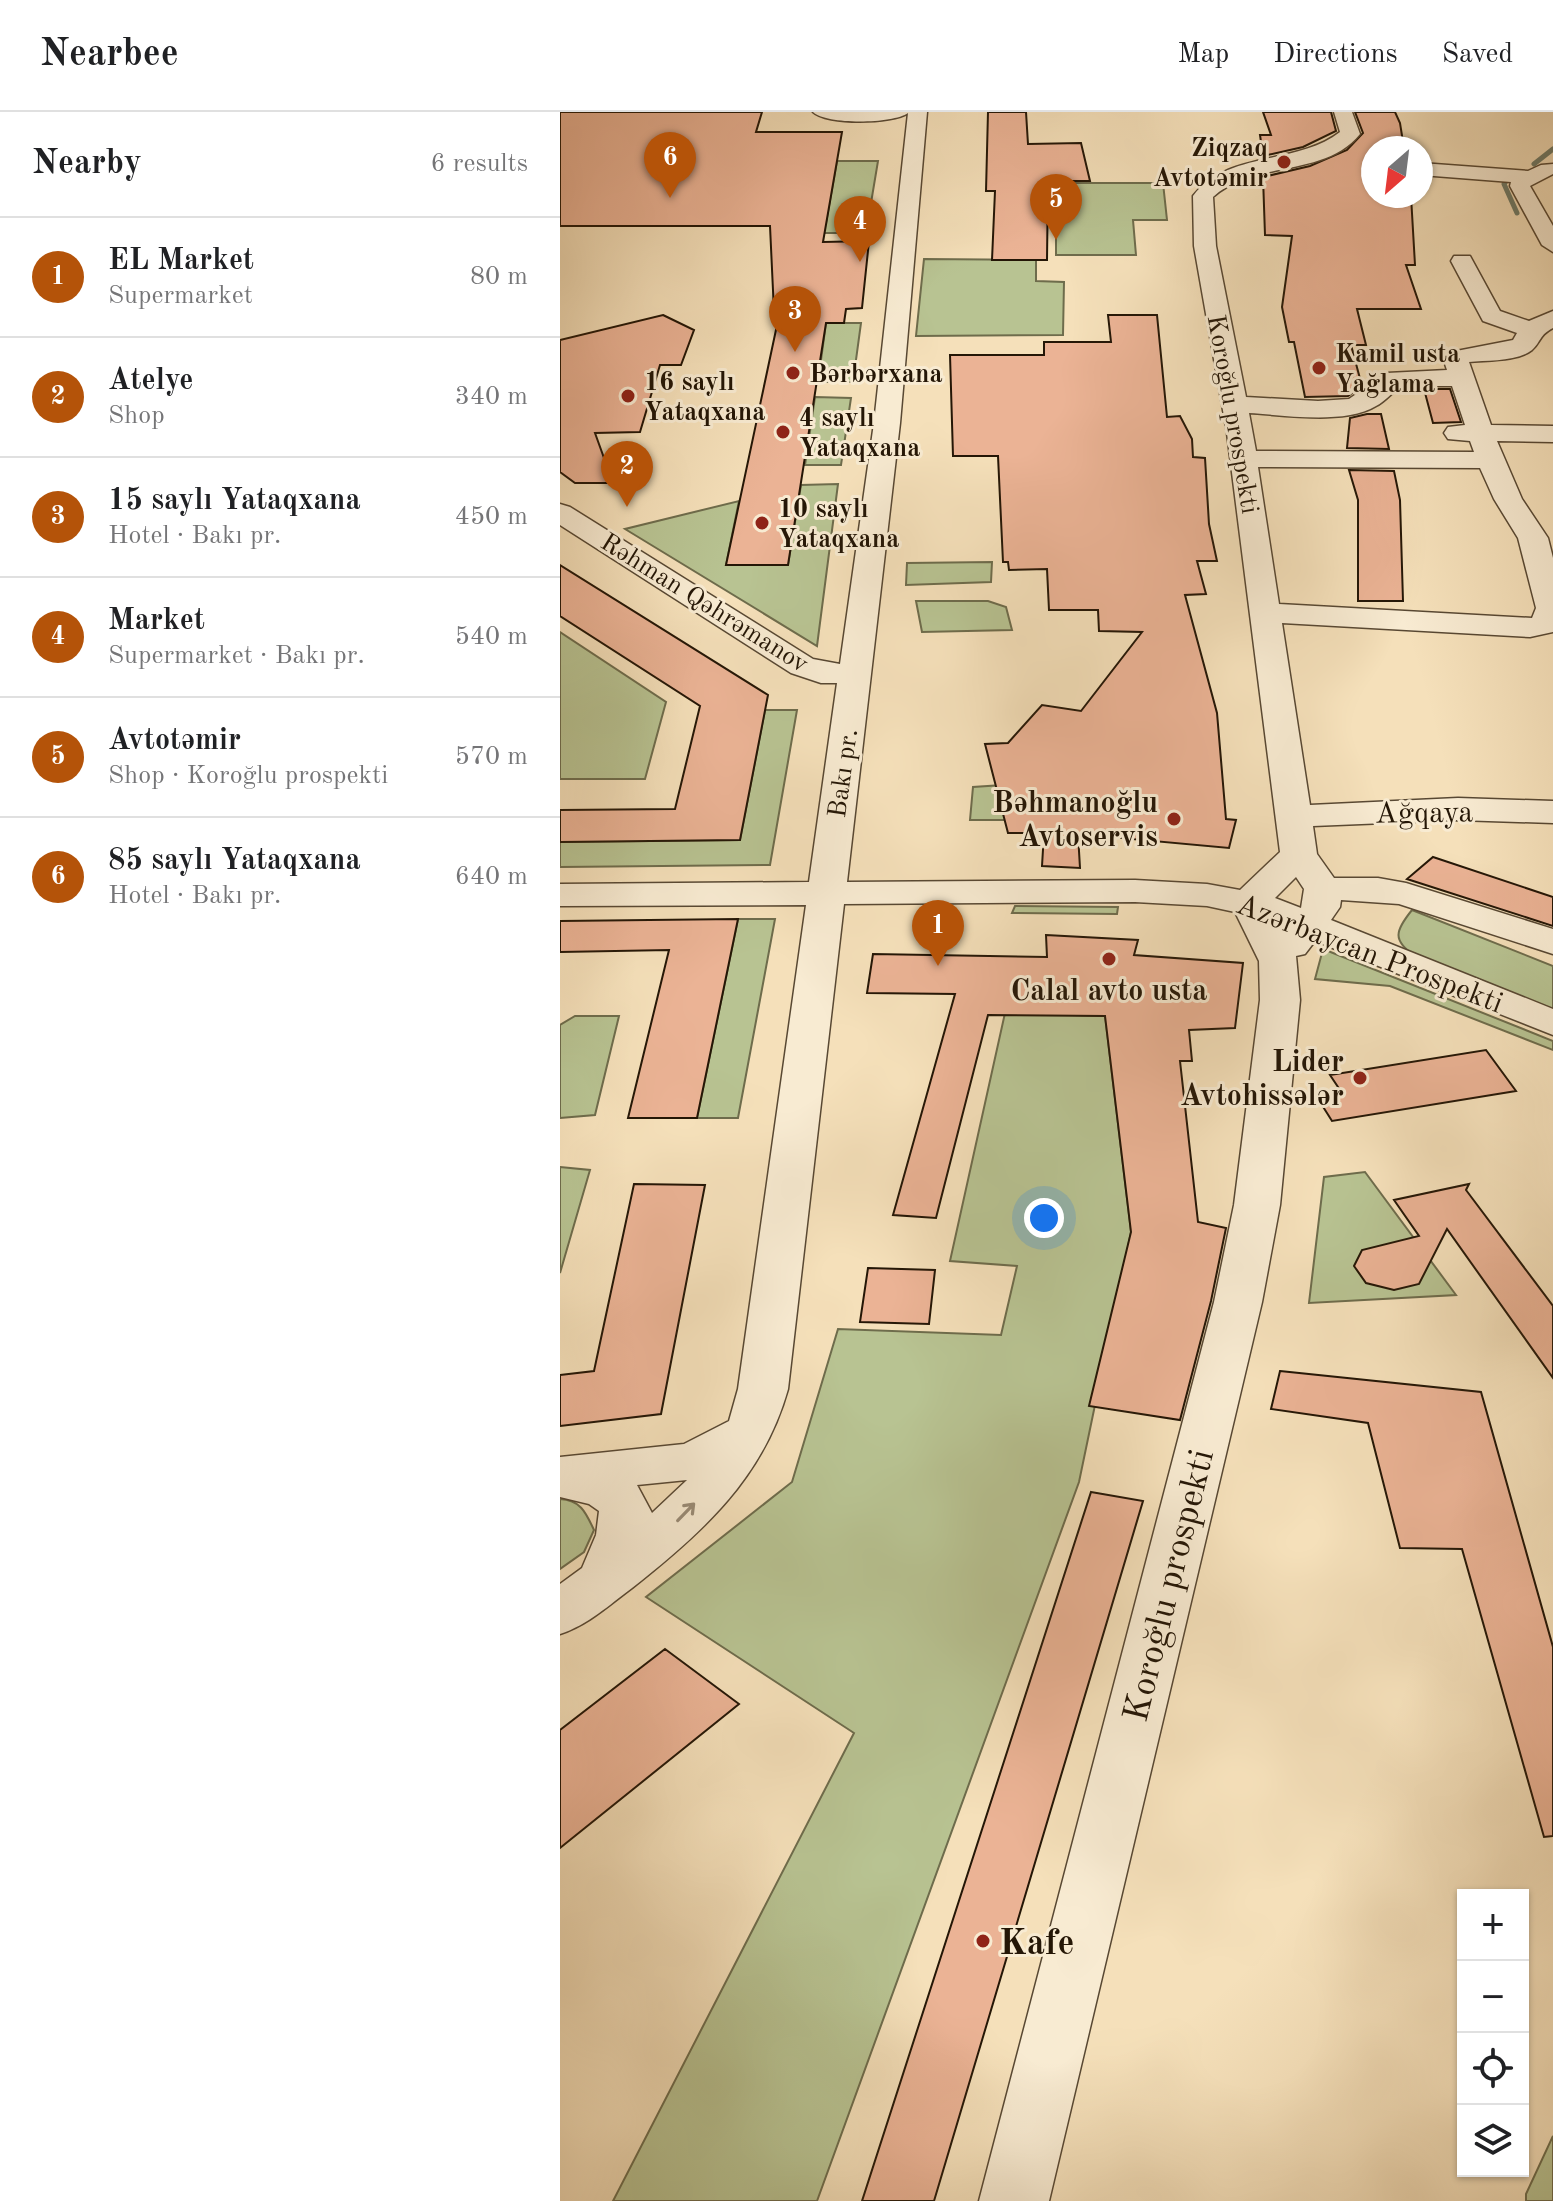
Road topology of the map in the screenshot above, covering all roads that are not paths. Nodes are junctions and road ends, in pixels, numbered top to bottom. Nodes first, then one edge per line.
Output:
1 (822, 112) edge
2 (1343, 112) edge
3 (911, 118) edge
4 (1553, 167) edge
5 (1433, 170) edge
6 (1489, 175) junction
7 (1529, 177) junction
8 (1537, 217) junction
9 (1553, 245) edge
10 (1462, 261) dead end
11 (1541, 332) edge
12 (1461, 378) junction
13 (1235, 404) junction
14 (1482, 431) junction
15 (1553, 434) edge
16 (1435, 458) junction
17 (1244, 459) junction
18 (1490, 460) junction
19 (560, 513) edge
20 (1267, 613) junction
21 (856, 674) junction
22 (1553, 812) edge
23 (1295, 816) junction
24 (1299, 854) junction
25 (1323, 889) junction
26 (825, 893) junction
27 (560, 895) edge
28 (1249, 902) junction
29 (1553, 942) edge
30 (1294, 943) junction
31 (1553, 1023) edge
32 (750, 1431) junction
33 (560, 1477) edge
34 (603, 1580) junction
35 (560, 1613) edge
36 (1014, 2201) edge

1 - 3 street
2 - 13 street, Koroğlu prospekti
3 - 21 street, Bakı pr.
4 - 7 street
5 - 6 street
6 - 7 street
6 - 8 street
7 - 8 street
8 - 9 street
10 - 11 street
11 - 12 street
12 - 13 street
12 - 14 street
13 - 17 street, Koroğlu prospekti
14 - 15 street
14 - 16 street
14 - 18 street
16 - 17 street
16 - 18 street
17 - 20 street, Koroğlu prospekti
18 - 20 street
19 - 21 street, Rəhman Qəhrəmanov
20 - 23 street, Koroğlu prospekti
21 - 26 street, Bakı pr.
22 - 23 street, Ağqaya
23 - 24 street, Koroğlu prospekti
24 - 25 street
24 - 28 street
25 - 29 street
25 - 30 street
26 - 27 street, Azərbaycan Prospekti
26 - 28 street, Azərbaycan Prospekti
26 - 32 street, Bakı pr.
28 - 30 street
30 - 31 street, Azərbaycan Prospekti
30 - 36 street, Koroğlu prospekti
32 - 33 street
34 -> 32 street, Bakı pr.
33 - 34 street
34 - 35 street, Bakı pr.

